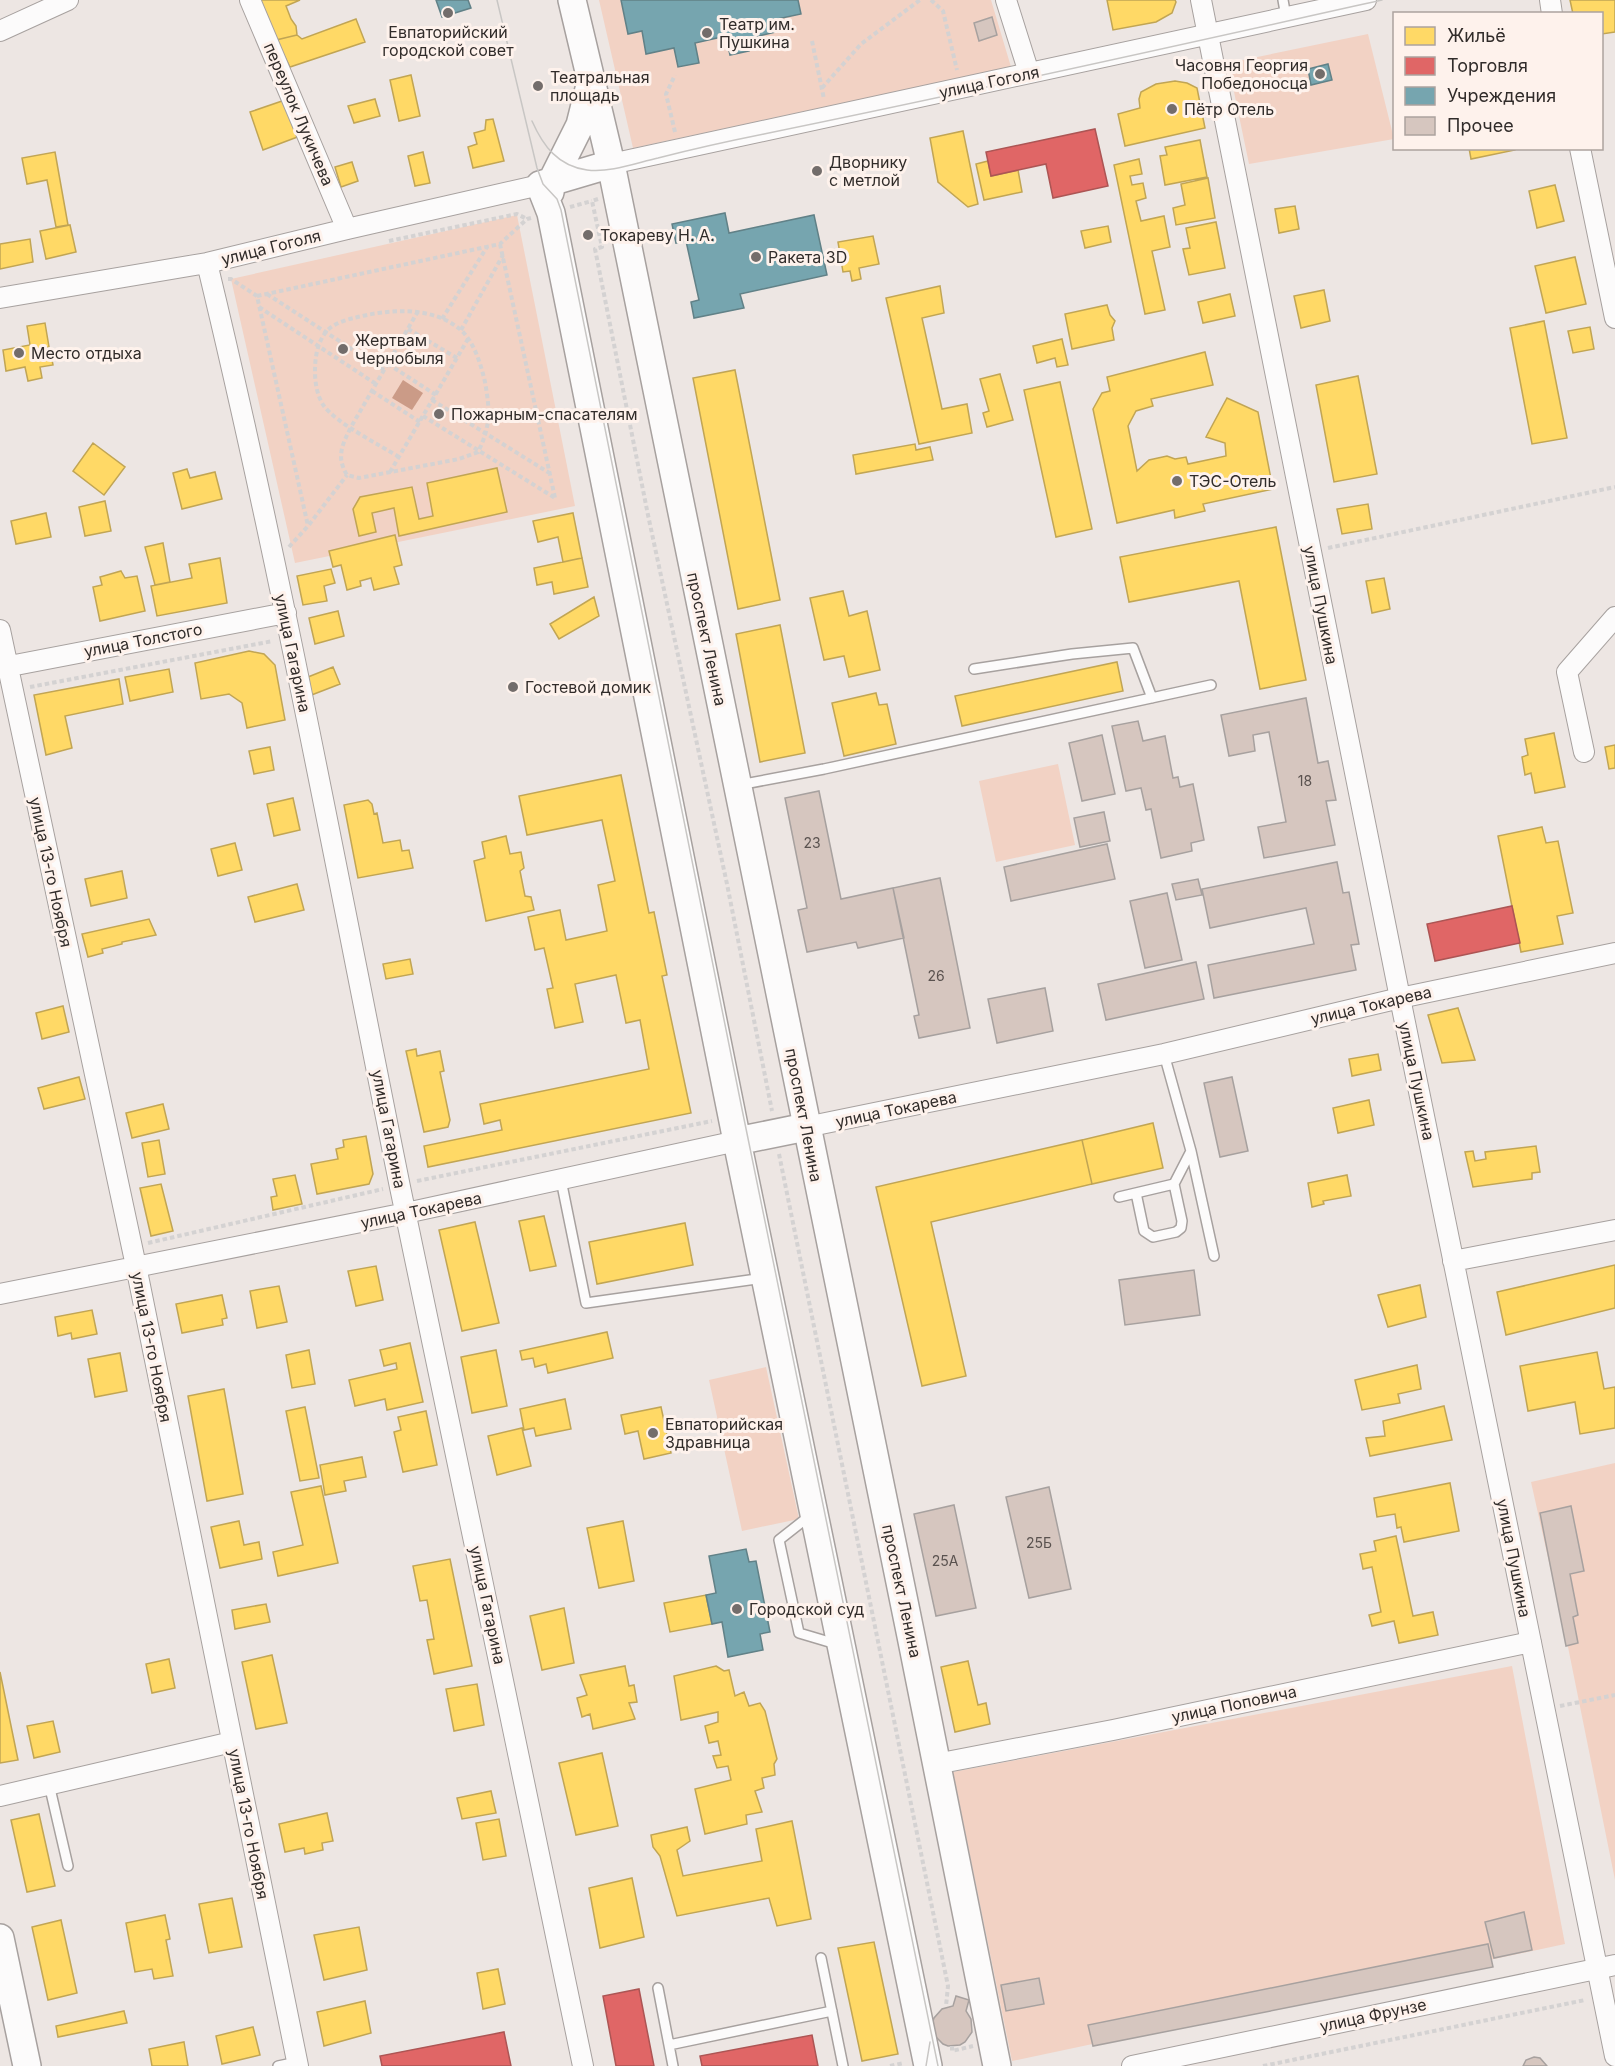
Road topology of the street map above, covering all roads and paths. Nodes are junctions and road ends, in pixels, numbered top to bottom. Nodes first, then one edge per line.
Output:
1 (68, 0) edge
2 (250, 0) edge
3 (572, 0) edge
4 (920, 0) edge
5 (931, 0) edge
6 (1006, 0) edge
7 (1201, 0) edge
8 (1366, 0) edge
9 (1335, 3) edge
10 (1285, 9) edge
11 (0, 31) edge
12 (1208, 34) junction
13 (812, 41) dead end
14 (957, 71) dead end
15 (1029, 73) junction
16 (675, 75) dead end
17 (591, 81) junction
18 (822, 88) junction
19 (824, 100) dead end
20 (675, 132) dead end
21 (1580, 150) edge
22 (611, 164) junction
23 (546, 183) junction
24 (617, 195) junction
25 (539, 216) junction
26 (347, 229) junction
27 (380, 243) dead end
28 (487, 247) junction
29 (503, 254) junction
30 (209, 271) junction
31 (239, 275) dead end
32 (231, 279) junction
33 (267, 294) junction
34 (257, 297) junction
35 (0, 298) edge
36 (259, 306) junction
37 (417, 313) junction
38 (1615, 318) edge
39 (442, 319) junction
40 (408, 329) junction
41 (461, 330) junction
42 (326, 332) junction
43 (469, 338) junction
44 (318, 346) junction
45 (457, 358) junction
46 (388, 364) junction
47 (384, 370) junction
48 (376, 384) junction
49 (372, 391) junction
50 (436, 395) junction
51 (432, 400) junction
52 (423, 416) junction
53 (420, 422) junction
54 (351, 427) junction
55 (487, 435) junction
56 (478, 452) junction
57 (399, 457) junction
58 (389, 473) junction
59 (551, 474) junction
60 (347, 475) junction
61 (1615, 487) edge
62 (308, 526) junction
63 (1311, 552) junction
64 (275, 566) junction
65 (286, 613) junction
66 (1615, 617) edge
67 (0, 630) edge
68 (291, 638) junction
69 (3, 667) edge
70 (974, 669) dead end
71 (1211, 685) dead end
72 (12, 691) junction
73 (1152, 698) junction
74 (1584, 752) dead end
75 (737, 785) junction
76 (1615, 953) edge
77 (1400, 998) junction
78 (1164, 1054) junction
79 (804, 1115) junction
80 (773, 1121) junction
81 (735, 1128) junction
82 (1191, 1151) junction
83 (561, 1180) junction
84 (1174, 1184) junction
85 (400, 1185) junction
86 (1136, 1193) junction
87 (1119, 1197) dead end
88 (406, 1213) junction
89 (1615, 1230) edge
90 (132, 1247) junction
91 (1214, 1256) dead end
92 (1454, 1261) junction
93 (136, 1266) junction
94 (766, 1278) junction
95 (0, 1294) edge
96 (814, 1513) junction
97 (1531, 1642) junction
98 (841, 1645) junction
99 (1615, 1695) edge
100 (1545, 1709) junction
101 (232, 1742) junction
102 (936, 1764) junction
103 (49, 1784) junction
104 (0, 1796) edge
105 (68, 1866) dead end
106 (0, 1938) edge
107 (821, 1958) dead end
108 (1606, 1967) edge
109 (658, 1988) dead end
110 (1603, 1996) junction
111 (946, 2006) dead end
112 (832, 2011) junction
113 (669, 2045) junction
114 (1615, 2056) edge
115 (291, 2065) edge
116 (27, 2066) edge
117 (583, 2066) edge
118 (673, 2066) edge
119 (843, 2066) edge
120 (928, 2066) edge
121 (997, 2066) edge
122 (1132, 2066) edge
123 (1263, 2066) edge

1 - 11 street
2 - 26 street, переулок Лукичева
3 - 17 street, проспект Ленина
4 - 18 path
5 - 14 path
6 - 15 street
7 - 12 street, улица Пушкина
8 - 9 street, улица Гоголя
9 - 10 street, улица Гоголя
10 - 12 street, улица Гоголя
12 - 15 street, улица Гоголя
12 - 63 street, улица Пушкина
13 - 18 path
15 - 22 street, улица Гоголя
16 - 20 path
17 - 22 street, проспект Ленина
17 - 23 street
18 - 19 path
21 - 38 street
22 - 23 street
22 - 24 street, проспект Ленина
23 - 25 street
23 - 26 street, улица Гоголя
24 - 75 street, проспект Ленина
24 - 80 path
25 - 27 path
25 - 81 street
26 - 30 street, улица Гоголя
28 - 29 path
28 - 33 path
28 - 39 path
29 - 41 path
29 - 59 path
30 - 32 path
30 - 35 street, улица Гоголя
30 - 64 street, улица Гагарина
31 - 32 path
32 - 34 path
33 - 34 path
33 - 42 path
34 - 36 path
36 - 44 path
36 - 62 path
37 - 39 path
37 - 40 path
37 - 42 path
39 - 41 path
40 - 45 path
40 - 46 path
41 - 43 path
42 - 44 path
42 - 47 path
43 - 45 path
43 - 55 path
44 - 48 path
44 - 54 path
45 - 50 path
46 - 47 path
46 - 50 path
47 - 48 path
48 - 49 path
49 - 53 path
49 - 54 path
50 - 51 path
51 - 52 path
51 - 55 path
52 - 53 path
52 - 56 path
53 - 57 path
54 - 57 path
54 - 60 path
55 - 56 path
55 - 59 path
56 - 58 path
56 - 59 path
57 - 58 path
58 - 60 path
60 - 62 path
61 - 63 path
62 - 64 path
63 - 77 street, улица Пушкина
64 - 65 street, улица Гагарина
65 - 68 street, улица Гагарина
65 - 69 street, улица Толстого
66 - 74 street
67 - 69 street, улица 13-го Ноября
68 - 72 path
68 - 85 street, улица Гагарина
69 - 72 street, улица 13-го Ноября
70 - 73 lane
71 - 73 lane
72 - 90 street, улица 13-го Ноября
73 - 75 lane
75 - 79 street, проспект Ленина
76 - 77 street, улица Токарева
77 - 78 street, улица Токарева
77 - 92 street, улица Пушкина
78 - 79 street, улица Токарева
78 - 82 lane
79 - 80 street, улица Токарева
79 - 80 path
79 - 102 street, проспект Ленина
80 - 81 street, улица Токарева
80 - 81 path
80 - 111 path
81 - 83 street, улица Токарева
81 - 85 path
81 - 94 street
82 - 84 lane
82 - 91 lane
83 - 88 street, улица Токарева
83 - 94 lane
84 - 86 lane
84 - 86 lane
85 - 88 street, улица Гагарина
85 - 90 path
86 - 87 lane
88 - 93 street, улица Токарева
88 - 117 street, улица Гагарина
89 - 92 street
90 - 93 street, улица 13-го Ноября
92 - 97 street, улица Пушкина
93 - 95 street, улица Токарева
93 - 101 street, улица 13-го Ноября
94 - 96 street
96 - 98 street
96 - 98 lane
97 - 100 street, улица Пушкина
97 - 102 street, улица Поповича
98 - 120 street
99 - 100 path
100 - 108 street, улица Пушкина
101 - 103 street
101 - 115 street, улица 13-го Ноября
102 - 121 street, проспект Ленина
103 - 104 street
103 - 105 lane
106 - 116 street
107 - 112 lane
108 - 110 street, улица Пушкина
108 - 122 street, улица Фрунзе
109 - 113 lane
110 - 114 street, улица Пушкина
110 - 123 path
112 - 113 lane
112 - 119 lane
113 - 118 lane

